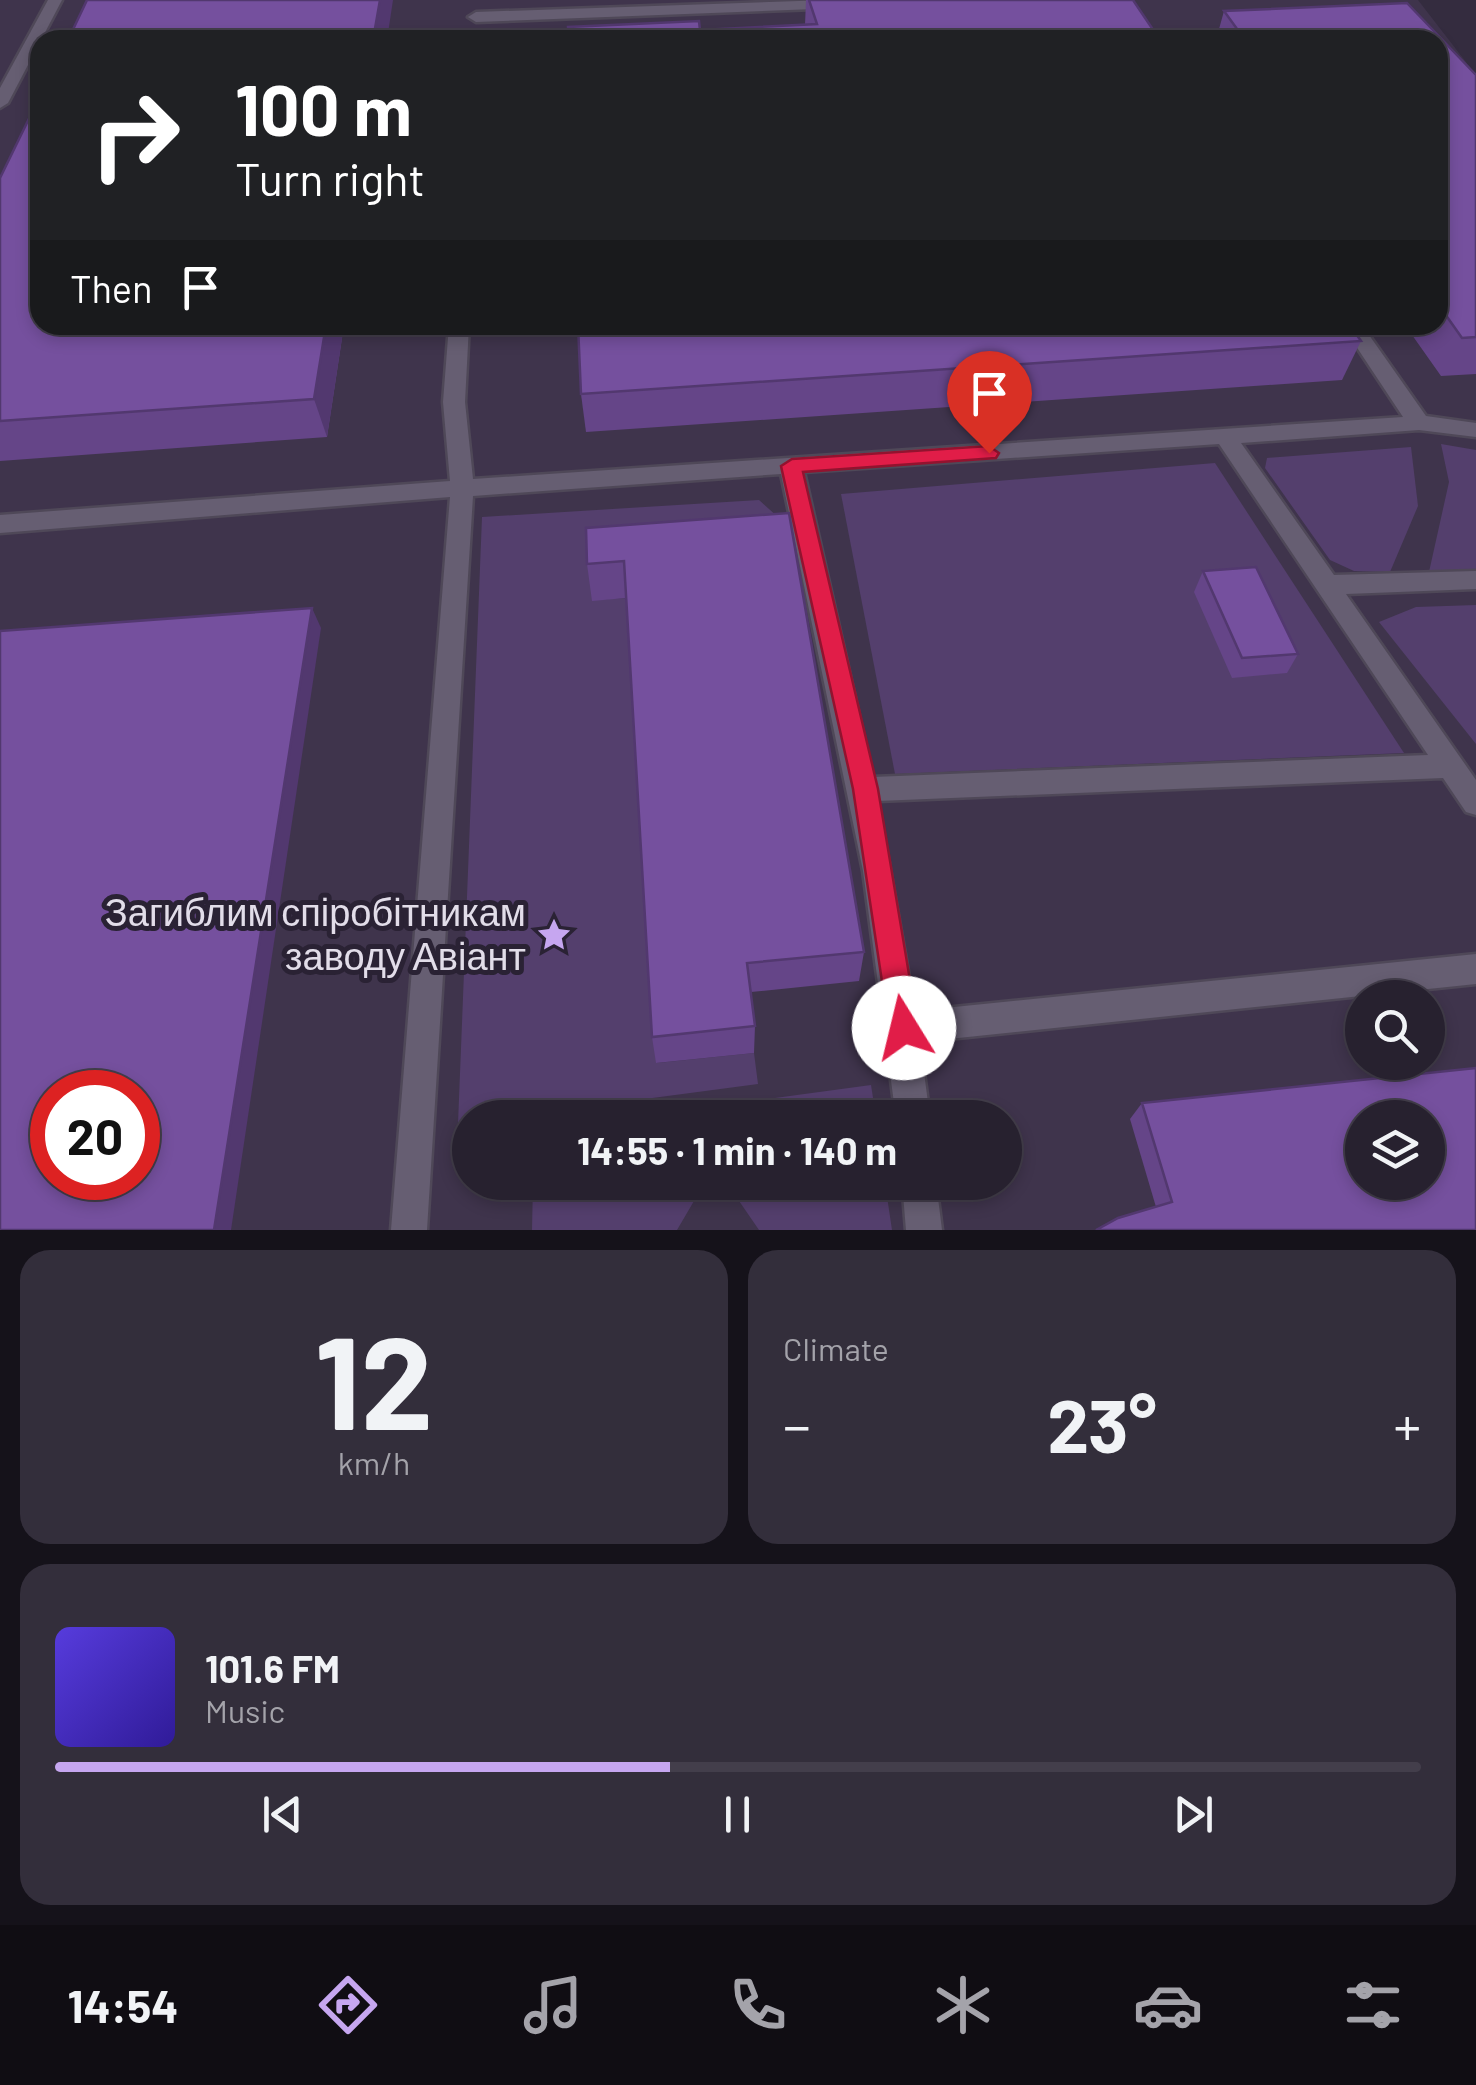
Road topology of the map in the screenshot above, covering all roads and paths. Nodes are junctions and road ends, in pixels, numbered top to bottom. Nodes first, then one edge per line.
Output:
1 (55, 0) edge
2 (850, 4) edge
3 (477, 8) edge
4 (39, 30) edge
5 (30, 47) edge
6 (0, 104) edge
7 (457, 335) edge
8 (1359, 335) edge
9 (1419, 423) junction
10 (1476, 430) edge
11 (1226, 437) junction
12 (792, 466) junction
13 (462, 488) junction
14 (0, 524) edge
15 (1476, 580) edge
16 (1327, 585) junction
17 (1451, 766) junction
18 (865, 789) junction
19 (1476, 803) edge
20 (1476, 969) edge
21 (904, 1028) junction
22 (910, 1100) edge
23 (921, 1200) edge
24 (410, 1230) edge
25 (924, 1230) edge

1 - 4 lane
2 - 3 lane
5 - 6 lane
7 - 13 lane
8 - 9 lane
9 - 10 lane
9 - 11 lane
11 - 12 lane
11 - 16 lane
12 - 13 lane
12 - 18 lane
13 - 14 lane
13 - 24 lane
15 - 16 lane
16 - 17 lane
17 - 18 lane
17 - 19 lane
18 - 21 lane
20 - 21 lane
21 - 22 lane
23 - 25 lane

